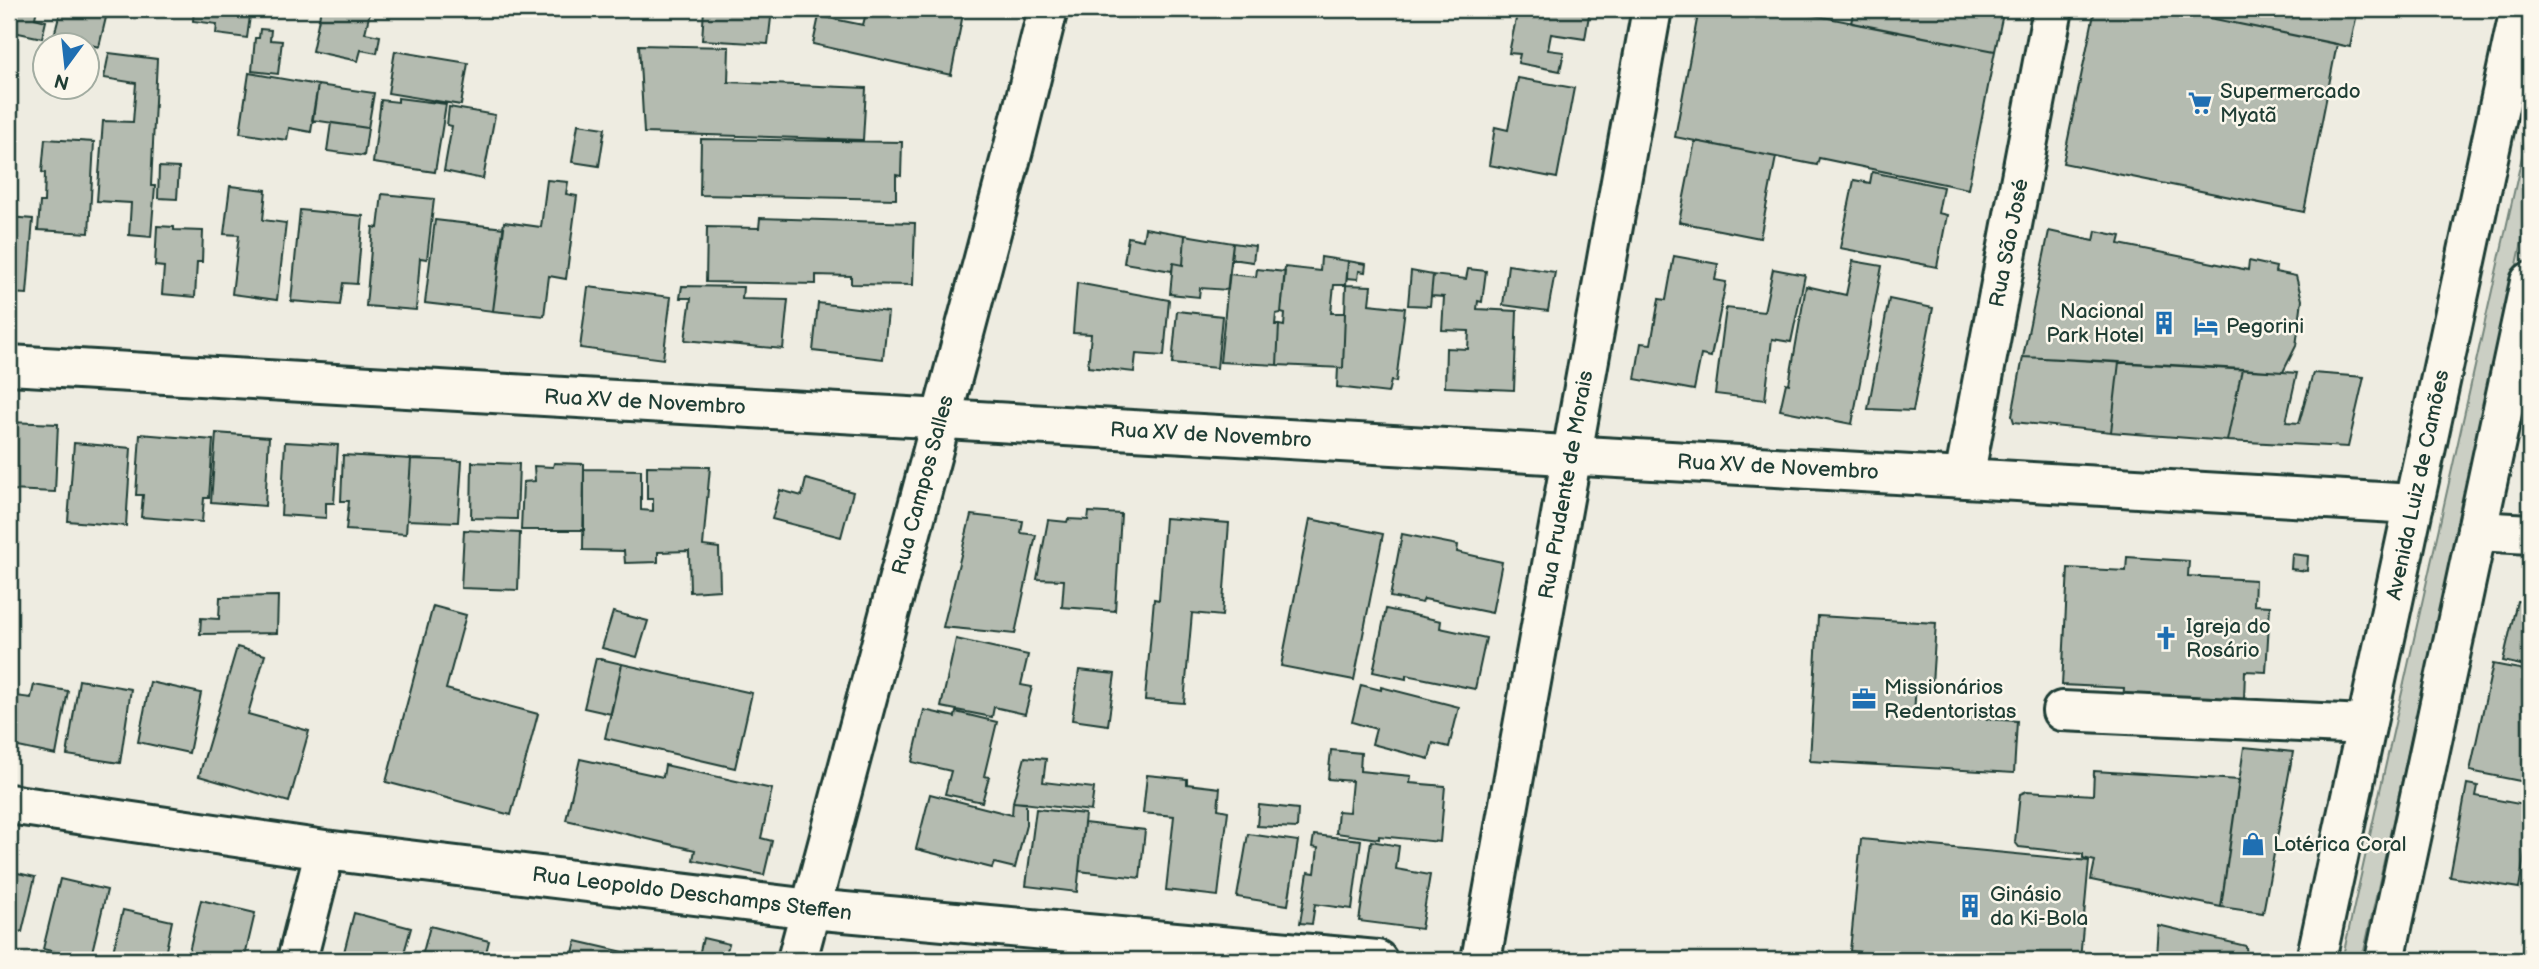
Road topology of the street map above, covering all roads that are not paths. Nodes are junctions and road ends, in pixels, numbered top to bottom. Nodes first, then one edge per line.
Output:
1 (1048, 9) edge
2 (1652, 9) edge
3 (2053, 9) edge
4 (2520, 9) edge
5 (2530, 282) edge
6 (9, 365) edge
7 (941, 419) junction
8 (1572, 456) junction
9 (1964, 478) junction
10 (2414, 504) junction
11 (2477, 531) junction
12 (2530, 534) edge
13 (2062, 711) dead end
14 (2366, 725) junction
15 (9, 804) edge
16 (325, 850) junction
17 (811, 909) junction
18 (297, 960) edge
19 (797, 960) edge
20 (1377, 960) edge
21 (1480, 960) edge
22 (2316, 960) edge
23 (2385, 960) edge

1 - 7 street, Rua Campos Salles
2 - 8 street, Rua Prudente de Morais
3 - 9 street, Rua São José
4 - 10 street, Avenida Luiz de Camões
5 - 11 street
6 - 7 street, Rua XV de Novembro
7 - 8 street, Rua XV de Novembro
7 - 17 street, Rua Campos Salles
8 - 9 street, Rua XV de Novembro
8 - 21 street, Rua Prudente de Morais
9 - 10 street, Rua XV de Novembro
10 - 14 street, Avenida Luiz de Camões
11 - 12 street
11 - 23 street
13 - 14 street
14 - 22 street, Avenida Luiz de Camões
15 - 16 street, Rua Leopoldo Deschamps Steffen
16 - 17 street, Rua Leopoldo Deschamps Steffen
16 - 18 street
17 - 19 street, Rua Campos Salles
17 - 20 street, Rua Leopoldo Deschamps Steffen

